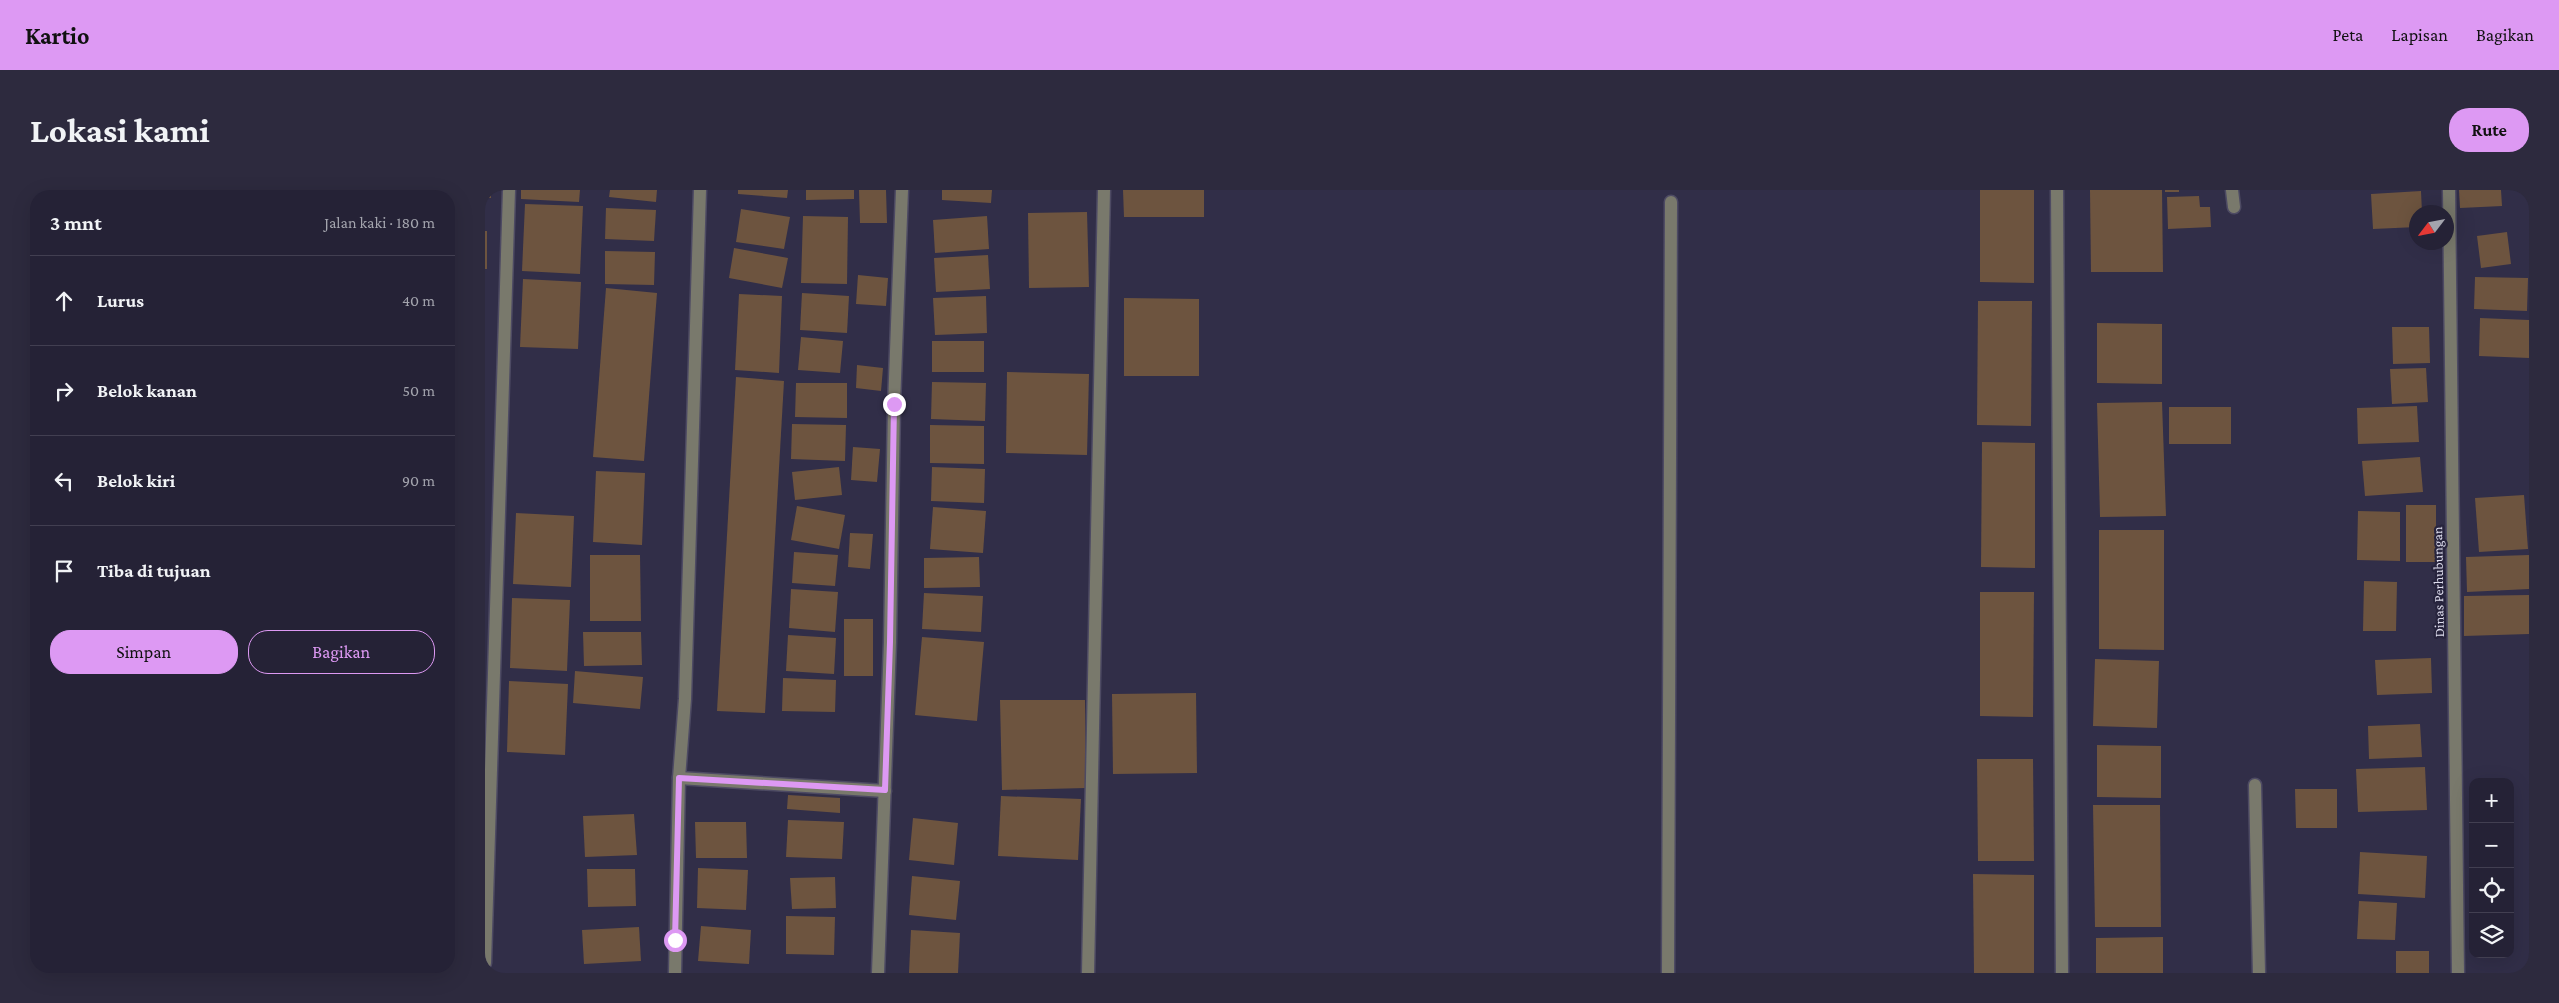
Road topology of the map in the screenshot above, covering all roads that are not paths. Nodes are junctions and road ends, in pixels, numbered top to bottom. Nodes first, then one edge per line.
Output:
1 (509, 190) edge
2 (700, 190) edge
3 (902, 190) edge
4 (1104, 190) edge
5 (2057, 190) edge
6 (2232, 190) edge
7 (2449, 190) edge
8 (1671, 202) dead end
9 (2234, 207) dead end
10 (488, 776) edge
11 (679, 778) junction
12 (2255, 784) dead end
13 (885, 790) junction
14 (485, 963) edge
15 (675, 973) edge
16 (878, 973) edge
17 (1088, 973) edge
18 (1668, 973) edge
19 (2062, 973) edge
20 (2259, 973) edge
21 (2458, 973) edge

1 - 10 street
2 - 11 street
3 - 13 street
4 - 17 street
5 - 19 street
6 - 9 street
7 - 21 street, Dinas Perhubungan
8 - 18 street
10 - 14 street
11 - 13 street
11 - 15 street
12 - 20 street
13 - 16 street

